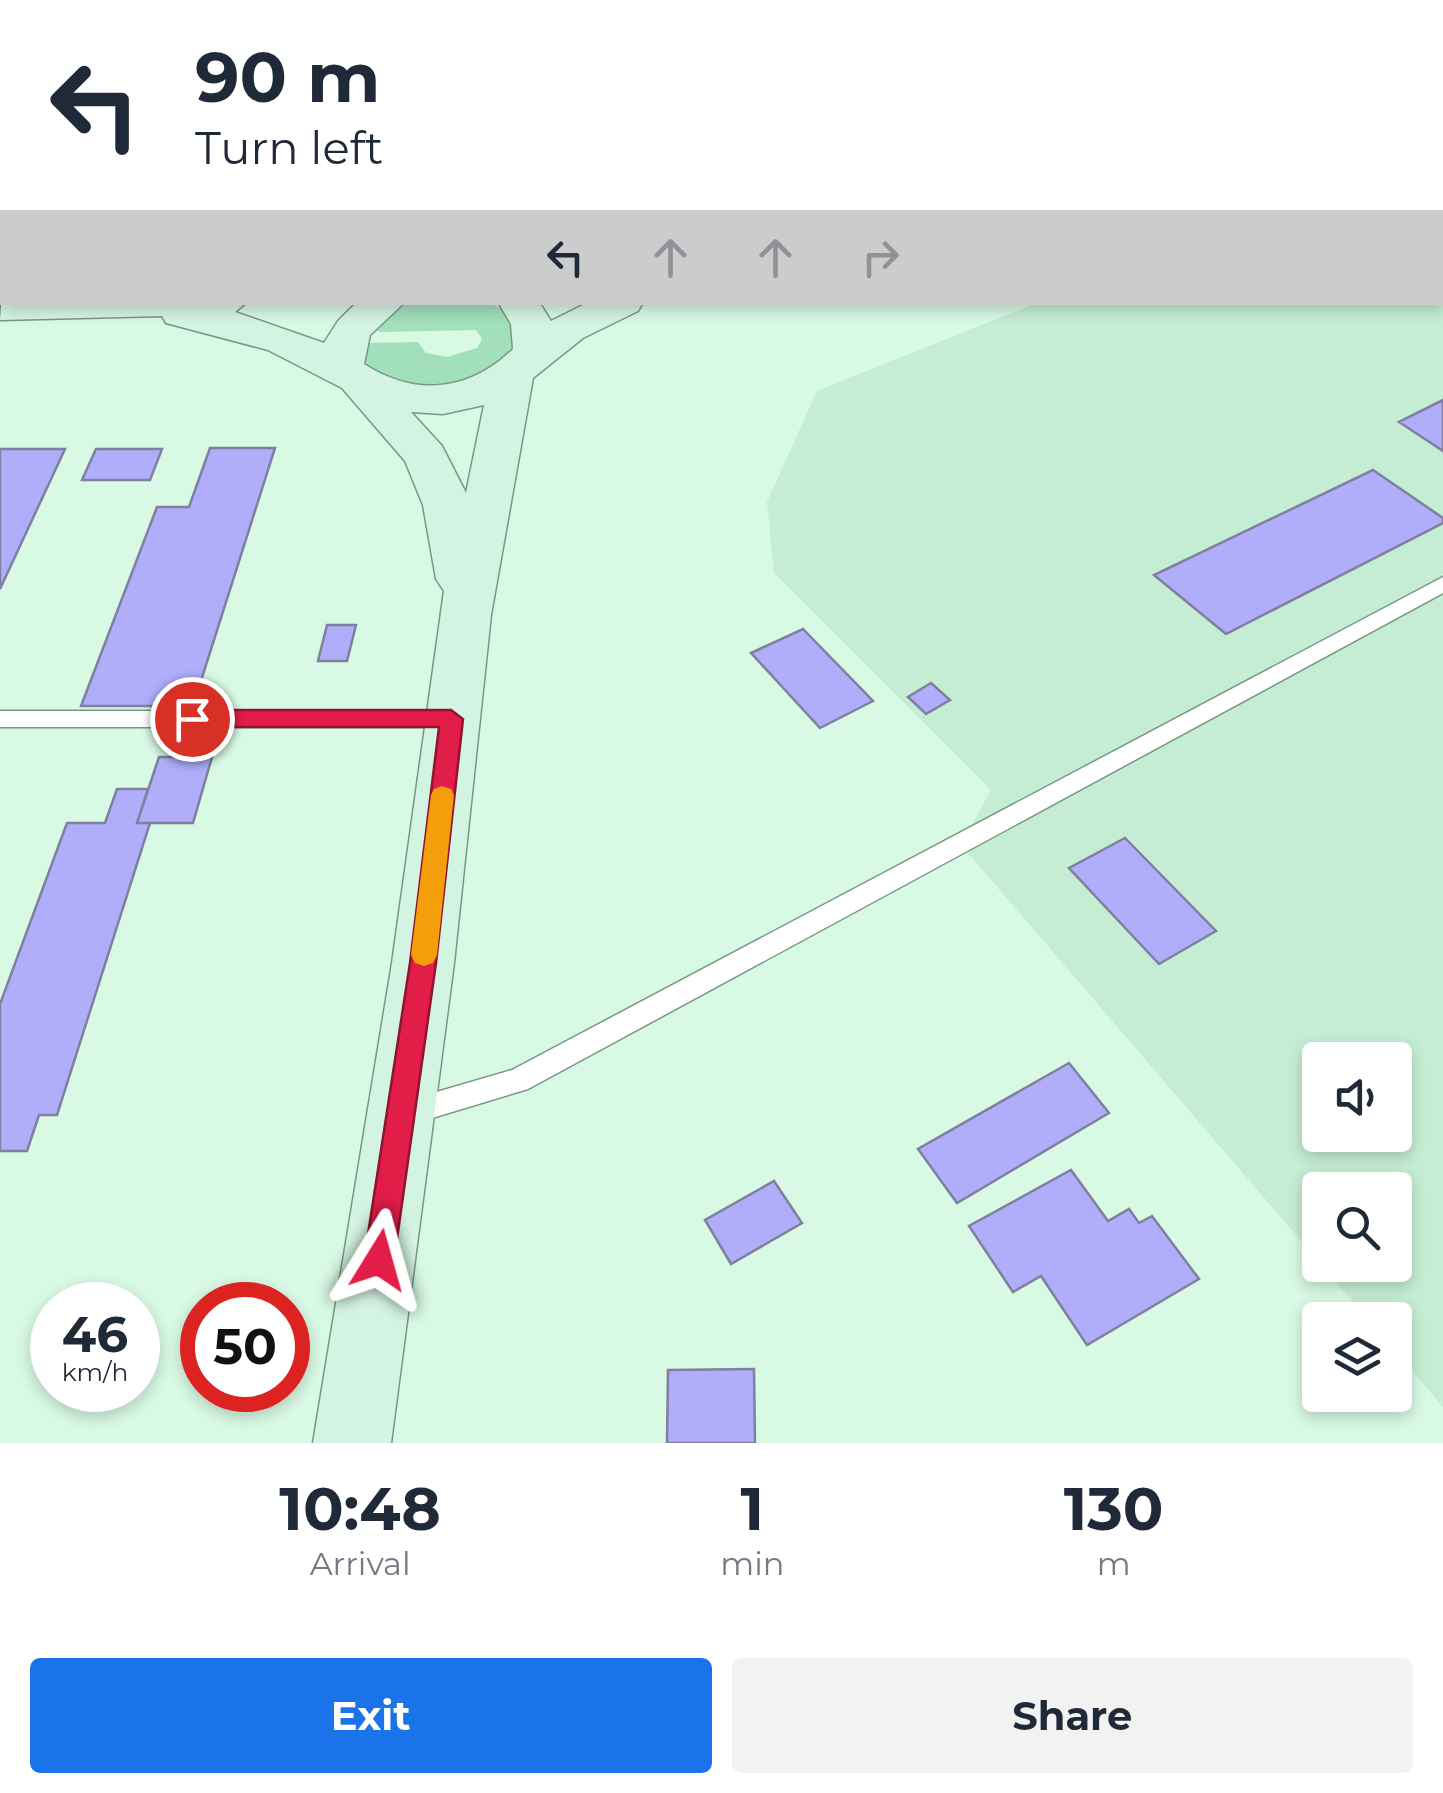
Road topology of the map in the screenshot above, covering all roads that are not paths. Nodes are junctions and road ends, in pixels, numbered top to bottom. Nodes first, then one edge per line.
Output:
1 (128, 305) edge
2 (381, 305) edge
3 (520, 305) edge
4 (618, 305) edge
5 (0, 308) edge
6 (523, 365) junction
7 (351, 376) junction
8 (1443, 584) edge
9 (465, 615) junction
10 (0, 719) edge
11 (451, 719) junction
12 (400, 1114) junction
13 (352, 1443) edge

1 - 5 main road
1 - 7 main road
2 - 7 main road
3 - 6 main road
4 - 6 main road
6 - 7 main road
6 - 9 main road
7 - 9 main road
8 - 12 lane
9 - 11 main road
10 - 11 lane
11 - 12 main road
12 - 13 main road

